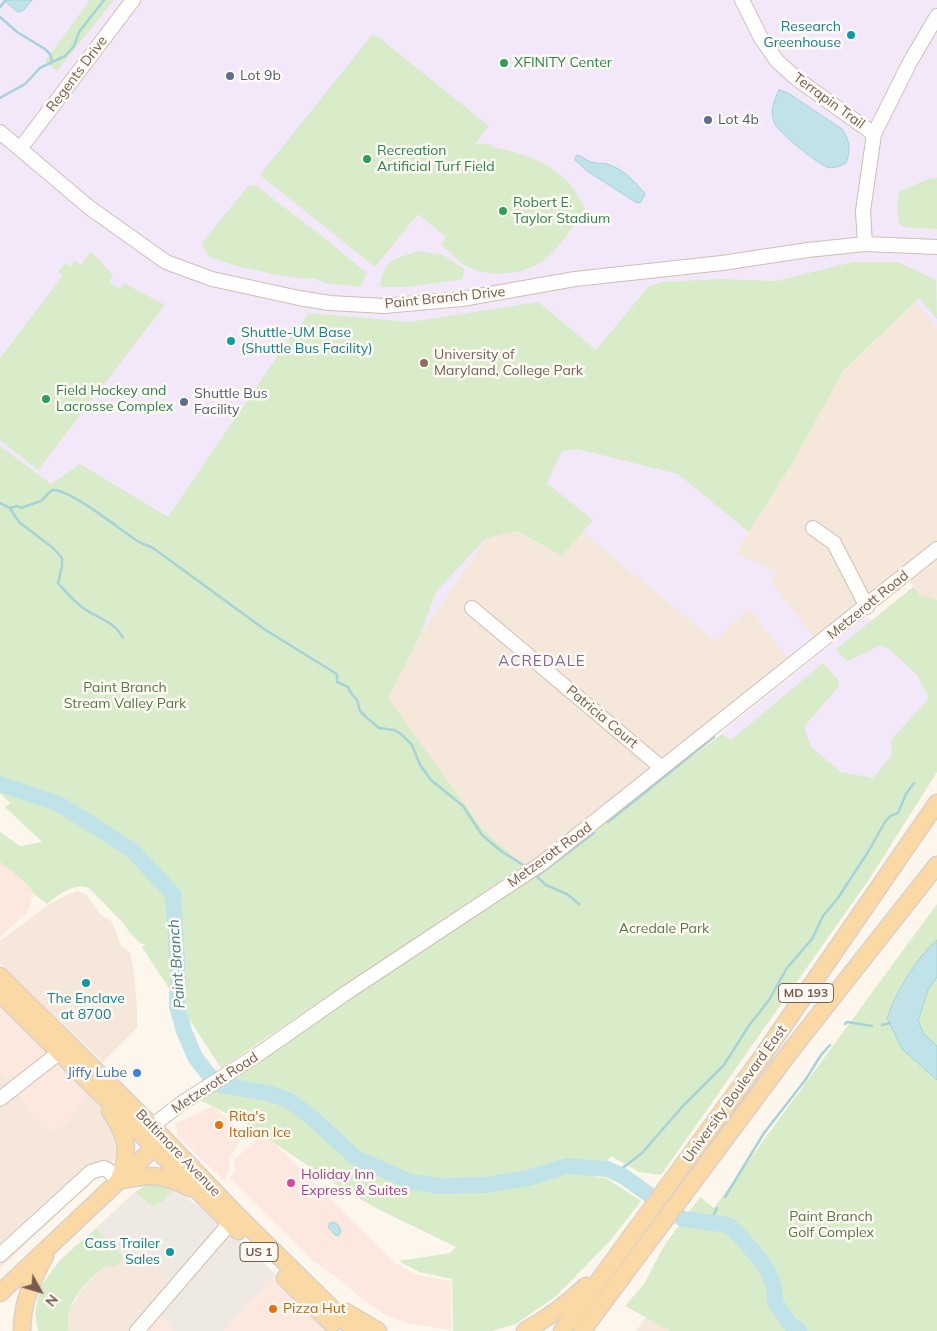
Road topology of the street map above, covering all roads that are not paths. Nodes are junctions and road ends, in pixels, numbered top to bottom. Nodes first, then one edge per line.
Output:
1 (133, 0) edge
2 (742, 0) edge
3 (937, 16) edge
4 (0, 132) edge
5 (874, 134) junction
6 (20, 149) junction
7 (865, 244) junction
8 (937, 247) edge
9 (813, 528) dead end
10 (937, 549) edge
11 (867, 606) junction
12 (472, 608) dead end
13 (662, 768) junction
14 (937, 803) edge
15 (937, 865) edge
16 (0, 976) edge
17 (0, 993) edge
18 (60, 1052) junction
19 (92, 1084) junction
20 (0, 1099) edge
21 (147, 1130) junction
22 (159, 1142) junction
23 (118, 1181) junction
24 (678, 1186) junction
25 (202, 1195) junction
26 (230, 1223) junction
27 (649, 1225) junction
28 (52, 1243) junction
29 (0, 1255) edge
30 (613, 1261) junction
31 (0, 1293) edge
32 (321, 1297) junction
33 (22, 1331) edge
34 (136, 1331) edge
35 (339, 1331) edge
36 (355, 1331) edge
37 (378, 1331) edge
38 (525, 1331) edge
39 (562, 1331) edge
40 (582, 1331) edge
41 (594, 1331) edge

1 - 6 street, Regents Drive
2 - 5 street, Terrapin Trail
3 - 5 street
4 - 6 street, Paint Branch Drive
5 - 7 street, Terrapin Trail
6 - 7 street, Paint Branch Drive
7 - 8 street, Paint Branch Drive
9 - 11 street
10 - 11 street, Metzerott Road
11 - 13 street, Metzerott Road
12 - 13 street, Patricia Court
13 - 21 street, Metzerott Road
14 - 24 main road, University Boulevard East / MD 193
15 - 24 main road, University Boulevard East / MD 193
16 - 21 main road, Baltimore Avenue / US 1
17 - 18 main road, Baltimore Avenue / US 1
18 - 19 main road, Baltimore Avenue / US 1
18 - 20 street
19 - 21 main road, Baltimore Avenue / US 1
19 - 23 main road
21 - 22 main road, Baltimore Avenue / US 1
22 - 23 main road
22 - 25 main road, Baltimore Avenue / US 1
22 - 32 main road, Baltimore Avenue / US 1
23 - 25 main road
23 - 28 main road
23 - 29 street
24 - 27 main road, University Boulevard East / MD 193
25 - 26 main road, Baltimore Avenue / US 1
26 - 34 street
26 - 35 main road, Baltimore Avenue / US 1
27 - 30 main road, University Boulevard East / MD 193
27 - 40 main road, University Boulevard East / MD 193
27 - 41 main road
28 - 31 main road
28 - 33 main road
30 - 38 main road
30 - 39 main road, University Boulevard East / MD 193
32 - 36 main road, Baltimore Avenue / US 1
32 - 37 main road

